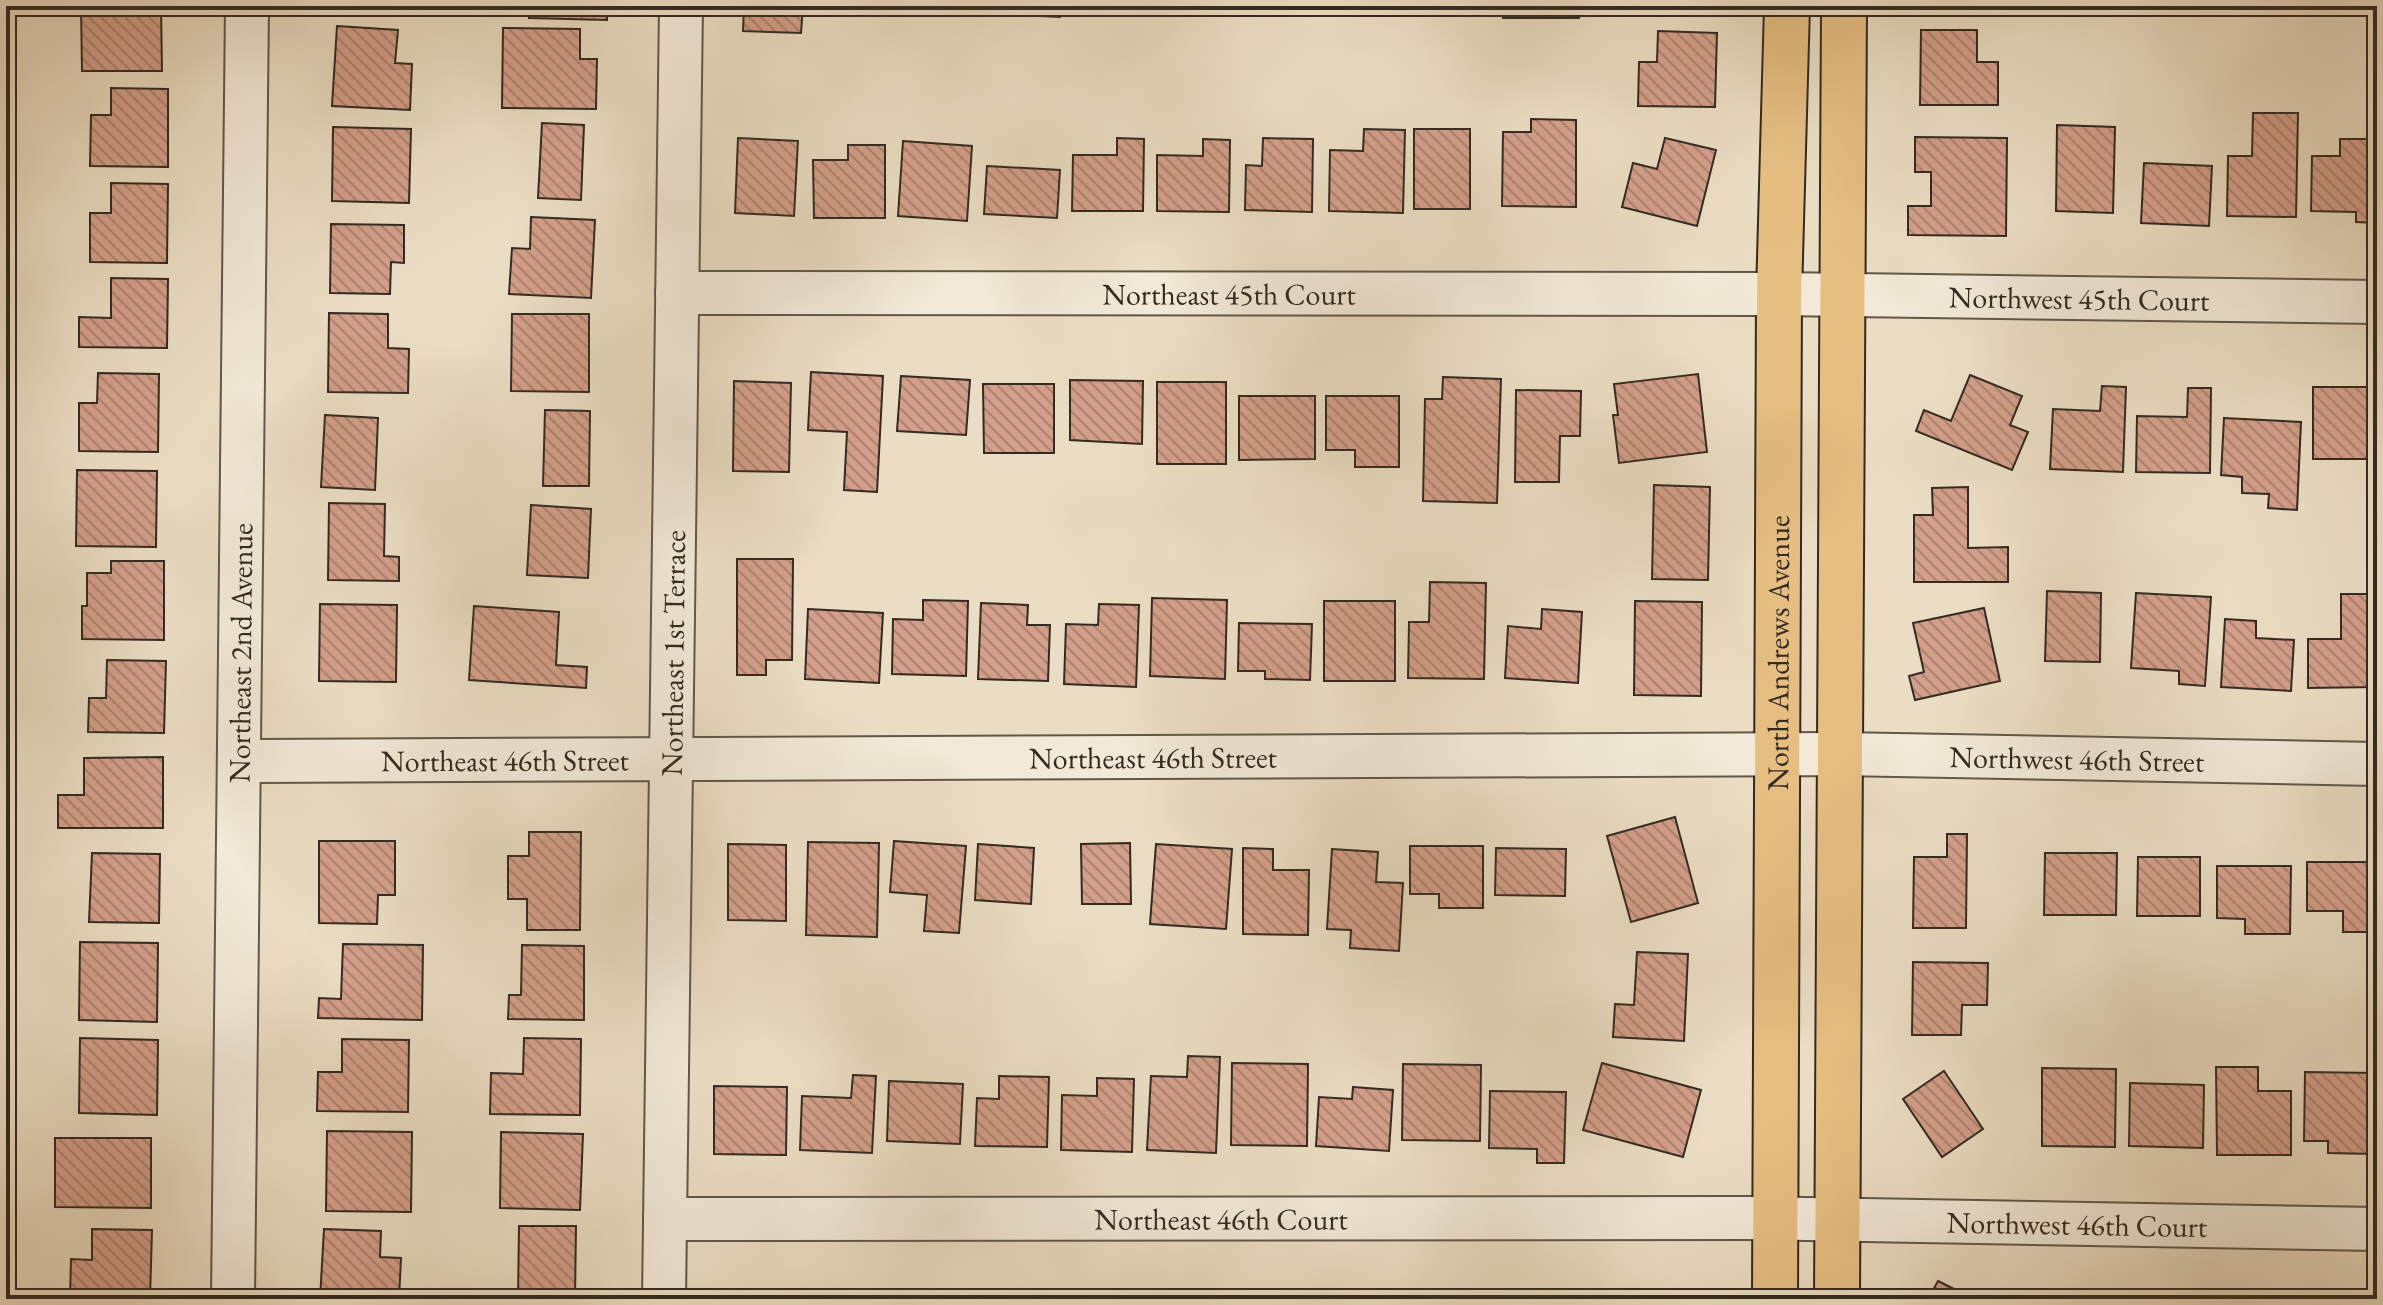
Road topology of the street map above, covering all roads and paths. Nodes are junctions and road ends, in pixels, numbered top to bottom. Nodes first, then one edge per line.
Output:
1 (247, 6) edge
2 (681, 6) edge
3 (1787, 6) edge
4 (1844, 6) edge
5 (677, 293) junction
6 (1779, 294) junction
7 (1841, 295) junction
8 (2377, 302) edge
9 (1840, 754) junction
10 (1777, 756) junction
11 (671, 758) junction
12 (239, 761) junction
13 (2377, 764) edge
14 (1776, 1218) junction
15 (665, 1219) junction
16 (1838, 1219) junction
17 (2377, 1229) edge
18 (233, 1299) edge
19 (664, 1299) edge
20 (1775, 1299) edge
21 (1837, 1299) edge

1 - 12 street, Northeast 2nd Avenue
2 - 5 street, Northeast 1st Terrace
3 - 6 main road, North Andrews Avenue
4 - 7 main road, North Andrews Avenue
5 - 6 street, Northeast 45th Court
5 - 11 street, Northeast 1st Terrace
6 - 7 street, Northwest 45th Court
6 - 10 main road, North Andrews Avenue
7 - 8 street, Northwest 45th Court
7 - 9 main road, North Andrews Avenue
9 - 10 street, Northwest 46th Street
9 - 13 street, Northwest 46th Street
9 - 16 main road, North Andrews Avenue
10 - 11 street, Northeast 46th Street
10 - 14 main road, North Andrews Avenue
11 - 12 street, Northeast 46th Street
11 - 15 street, Northeast 1st Terrace
12 - 18 street, Northeast 2nd Avenue
14 - 15 street, Northeast 46th Court
14 - 16 street, Northwest 46th Court
14 - 20 main road, North Andrews Avenue
15 - 19 street, Northeast 1st Terrace
16 - 17 street, Northwest 46th Court
16 - 21 main road, North Andrews Avenue

